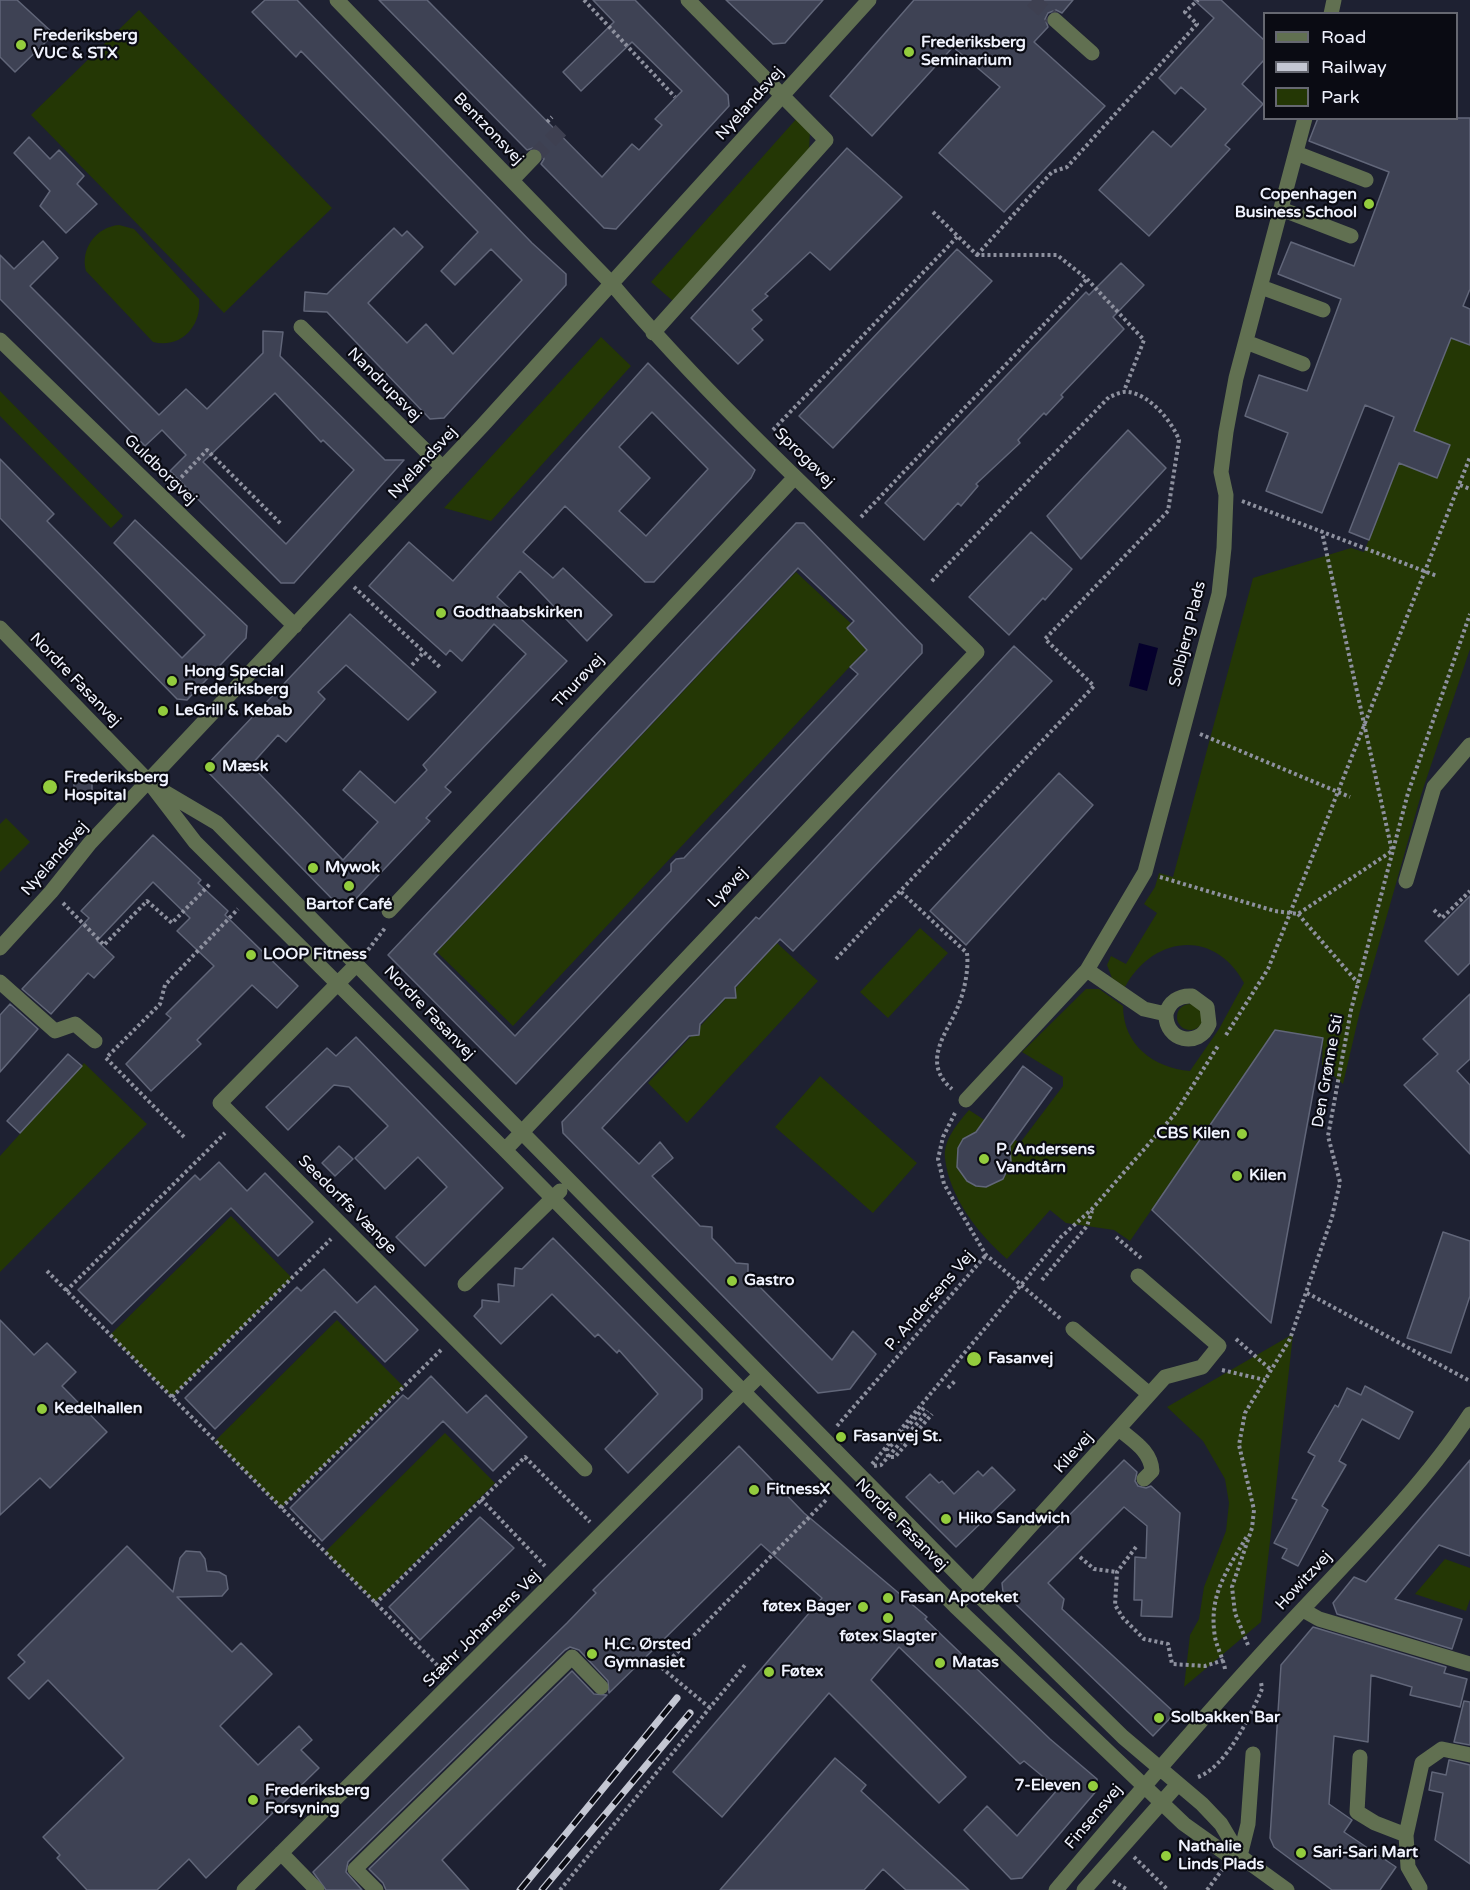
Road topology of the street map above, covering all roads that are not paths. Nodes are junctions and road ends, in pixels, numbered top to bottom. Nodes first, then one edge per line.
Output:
1 (338, 0) edge
2 (688, 0) edge
3 (869, 0) edge
4 (1055, 20) tunnel mouth
5 (1092, 53) dead end
6 (781, 97) junction
7 (1304, 120) edge
8 (1296, 153) junction
9 (534, 157) tunnel mouth
10 (512, 180) junction
11 (1366, 180) dead end
12 (1281, 209) junction
13 (1352, 236) dead end
14 (612, 284) junction
15 (1261, 287) junction
16 (1323, 310) dead end
17 (301, 327) dead end
18 (653, 333) junction
19 (0, 340) edge
20 (1246, 342) junction
21 (1303, 364) dead end
22 (443, 468) junction
23 (795, 477) junction
24 (295, 626) junction
25 (0, 628) edge
26 (977, 652) joint
27 (1470, 745) edge
28 (149, 782) junction
29 (1406, 881) dead end
30 (389, 911) road end
31 (0, 948) edge
32 (356, 965) junction
33 (1087, 970) junction
34 (0, 982) edge
35 (339, 984) junction
36 (1166, 1014) dead end
37 (95, 1041) dead end
38 (966, 1100) road end
39 (521, 1133) junction
40 (506, 1150) junction
41 (569, 1182) junction
42 (553, 1198) junction
43 (1138, 1276) dead end
44 (465, 1284) dead end
45 (1073, 1329) road end
46 (760, 1375) junction
47 (744, 1391) junction
48 (1149, 1394) junction
49 (1470, 1414) edge
50 (1119, 1429) junction
51 (585, 1469) dead end
52 (1144, 1479) dead end
53 (973, 1590) junction
54 (955, 1606) junction
55 (1303, 1610) junction
56 (1470, 1664) edge
57 (601, 1687) dead end
58 (1253, 1754) dead end
59 (1470, 1755) edge
60 (1360, 1757) dead end
61 (1159, 1768) junction
62 (1178, 1784) junction
63 (1144, 1786) junction
64 (1161, 1802) junction
65 (1406, 1835) junction
66 (281, 1853) junction
67 (1240, 1856) junction
68 (1420, 1888) dead end
69 (244, 1890) edge
70 (318, 1890) edge
71 (376, 1890) edge
72 (1056, 1890) edge
73 (1084, 1890) edge
74 (1287, 1890) edge

1 - 10 street, Bentzonsvej
2 - 6 street
3 - 6 street, Nyelandsvej
4 - 5 street
6 - 14 street, Nyelandsvej
6 - 18 street
7 - 8 street, Solbjerg Plads
8 - 11 street
8 - 12 street, Solbjerg Plads
9 - 10 street
10 - 14 street, Bentzonsvej
12 - 13 street
12 - 15 street, Solbjerg Plads
14 - 18 street, Sprogøvej
14 - 22 street, Nyelandsvej
15 - 16 street
15 - 20 street, Solbjerg Plads
17 - 22 street, Nandrupsvej
18 - 23 street, Sprogøvej
19 - 24 street, Guldborgvej
20 - 21 street
20 - 33 street, Solbjerg Plads
22 - 24 street, Nyelandsvej
23 - 26 street, Sprogøvej
23 - 30 street, Thurøvej
24 - 28 street, Nyelandsvej
25 - 28 street, Nordre Fasanvej
26 - 39 street, Lyøvej
27 - 29 street
28 - 31 street, Nyelandsvej
28 - 32 street, Nordre Fasanvej
28 - 35 street, Nordre Fasanvej
32 - 35 street, Seedorffs Vænge
32 - 39 street, Nordre Fasanvej
33 - 36 street
33 - 38 street, Solbjerg Plads
34 - 37 street
35 - 40 street, Nordre Fasanvej
35 - 51 street, Seedorffs Vænge
39 - 40 street, Lyøvej
39 - 41 street, Nordre Fasanvej
40 - 42 street, Nordre Fasanvej
41 - 42 street
41 - 46 street, Nordre Fasanvej
42 - 44 street
42 - 47 street, Nordre Fasanvej
43 - 48 street, Kilevej
45 - 48 street
46 - 47 street, Stæhr Johansens Vej
46 - 53 street, Nordre Fasanvej
47 - 54 street, Nordre Fasanvej
47 - 66 street, Stæhr Johansens Vej
48 - 50 street, Kilevej
49 - 55 street, Howitzvej
50 - 52 street
50 - 53 street, Kilevej
53 - 54 street, Kilevej
53 - 61 street, Nordre Fasanvej
54 - 63 street, Nordre Fasanvej
55 - 56 street
55 - 61 street, Howitzvej
57 - 71 street
58 - 67 street
59 - 65 street
60 - 65 street
61 - 62 street, Nordre Fasanvej
61 - 63 street, Finsensvej
62 - 64 street
62 - 67 street, Nordre Fasanvej
63 - 64 street, Nordre Fasanvej
63 - 72 street, Finsensvej
64 - 67 street, Nordre Fasanvej
64 - 73 street
65 - 68 street
66 - 69 street, Stæhr Johansens Vej
66 - 70 street
67 - 74 street, Nordre Fasanvej

